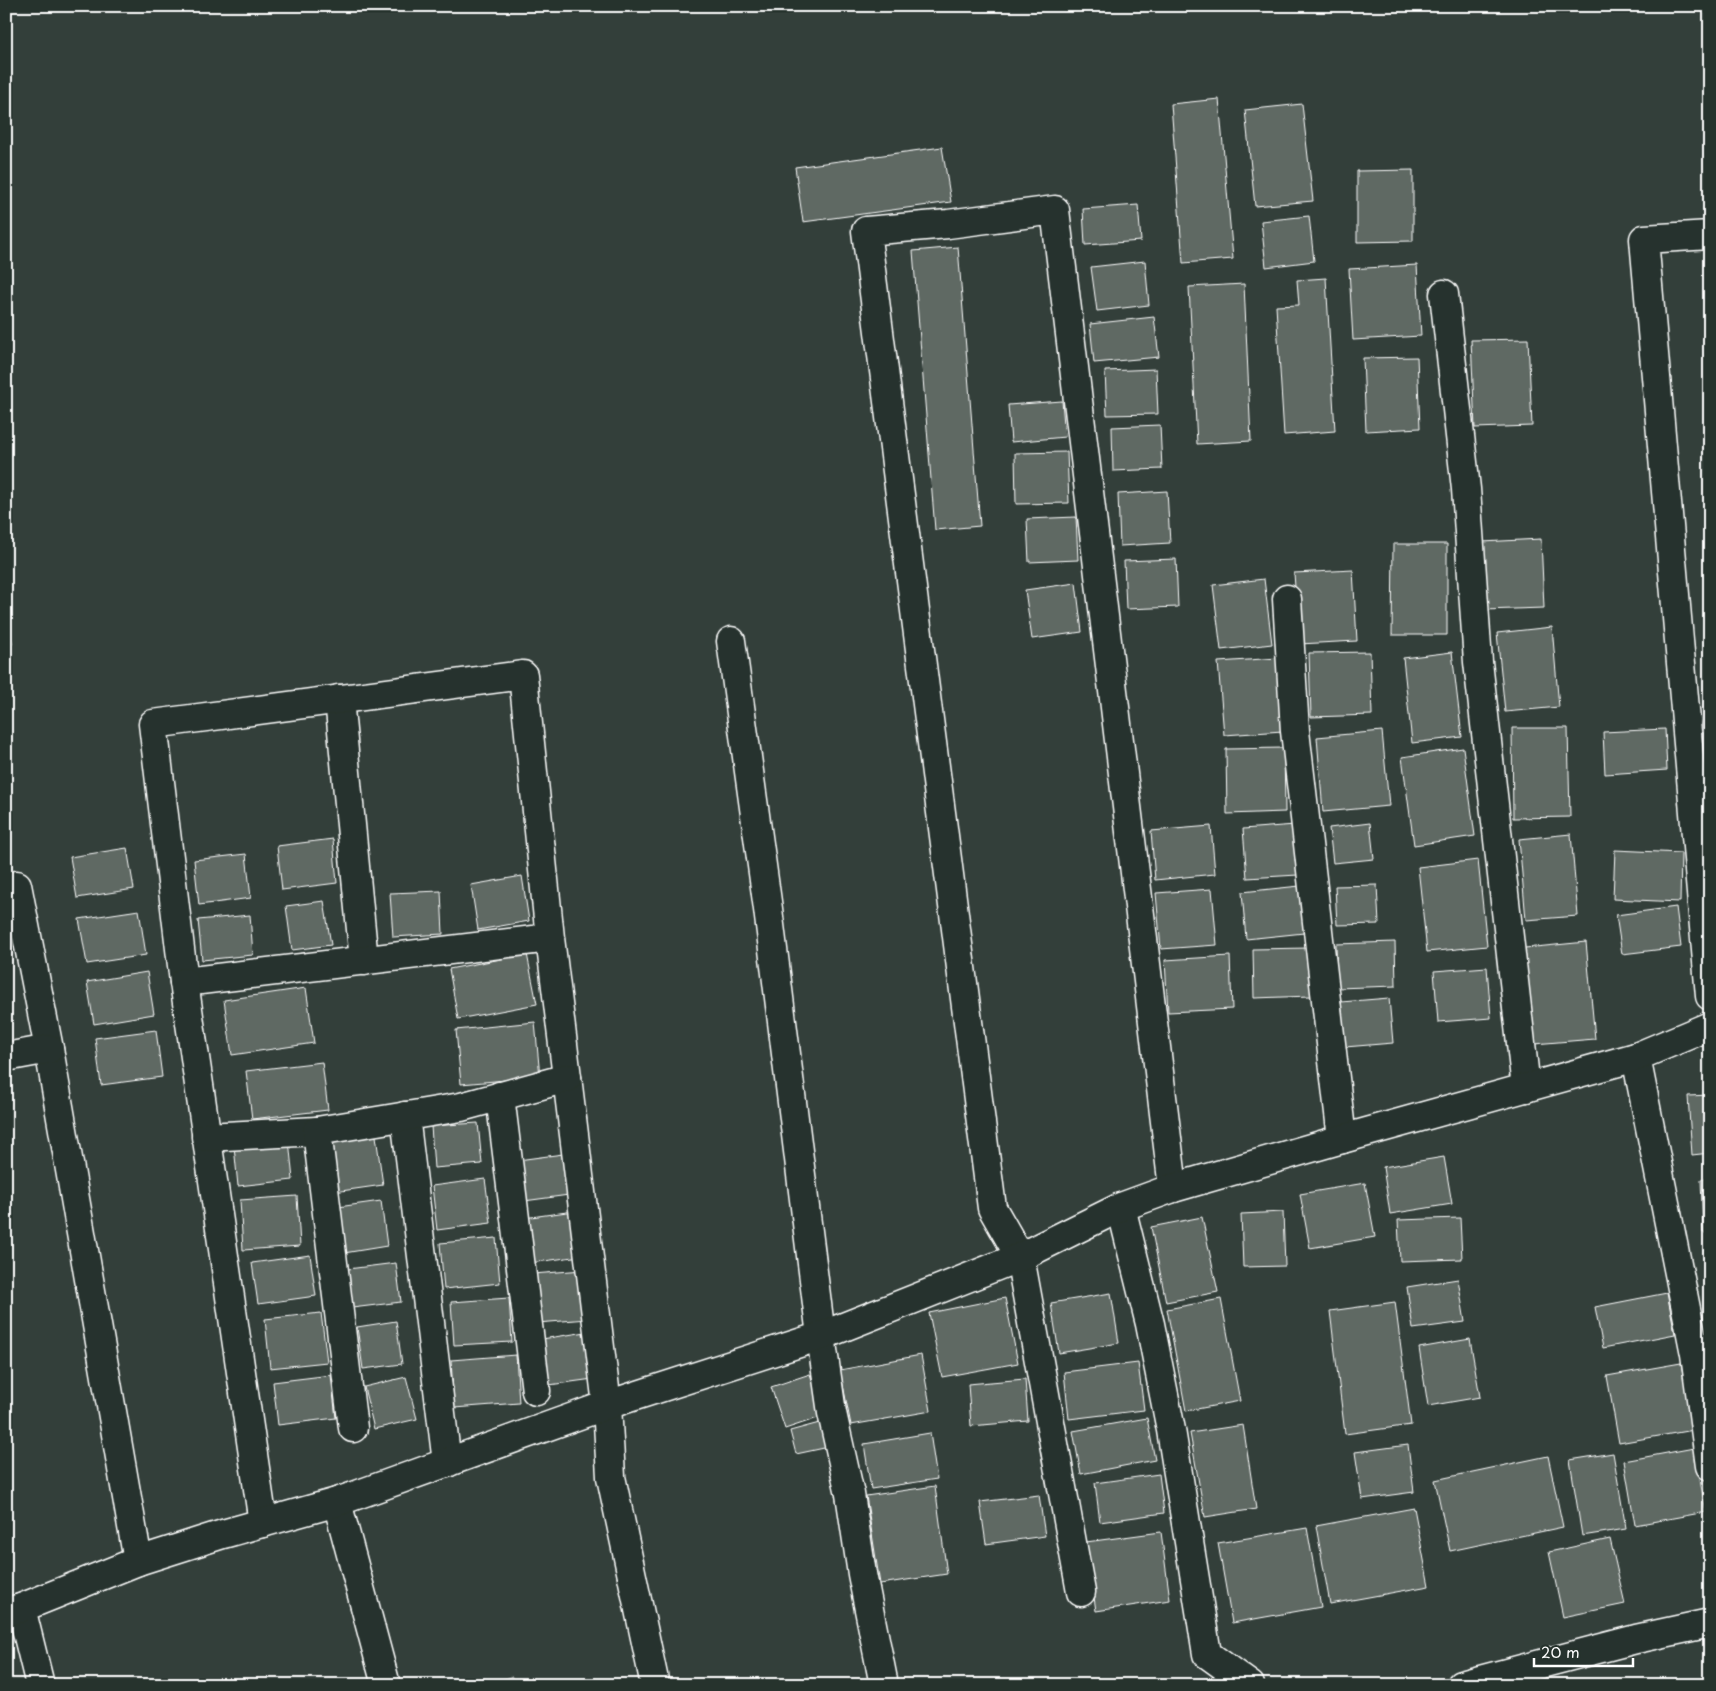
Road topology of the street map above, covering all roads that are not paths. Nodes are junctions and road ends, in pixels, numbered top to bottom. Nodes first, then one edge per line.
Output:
1 (1710, 235) edge
2 (1444, 294) dead end
3 (1287, 599) dead end
4 (731, 641) dead end
5 (340, 699) junction
6 (6, 888) edge
7 (550, 938) junction
8 (364, 961) junction
9 (184, 982) junction
10 (1710, 996) edge
11 (1710, 1026) edge
12 (49, 1049) junction
13 (6, 1057) edge
14 (1636, 1058) junction
15 (567, 1078) junction
16 (1526, 1088) junction
17 (500, 1096) junction
18 (405, 1116) junction
19 (317, 1131) junction
20 (206, 1137) junction
21 (1342, 1139) junction
22 (1174, 1188) junction
23 (1121, 1207) junction
24 (1020, 1256) junction
25 (821, 1336) junction
26 (536, 1391) dead end
27 (607, 1406) junction
28 (353, 1428) dead end
29 (447, 1463) junction
30 (1710, 1466) edge
31 (337, 1502) junction
32 (263, 1523) junction
33 (138, 1561) junction
34 (1081, 1592) dead end
35 (14, 1610) edge
36 (1710, 1623) edge
37 (40, 1685) edge
38 (386, 1685) edge
39 (655, 1685) edge
40 (884, 1685) edge
41 (1250, 1685) edge
42 (1461, 1685) edge

1 - 10 street
2 - 16 street
3 - 21 street
4 - 25 street
5 - 7 street
5 - 8 street
5 - 9 street
6 - 12 street
7 - 8 street
7 - 15 street
8 - 9 street
9 - 20 street
11 - 14 street
12 - 13 street
12 - 33 street
14 - 16 street
14 - 30 street
15 - 17 street
15 - 27 street
16 - 21 street
17 - 18 street
17 - 26 street
18 - 19 street
18 - 29 street
19 - 20 street
19 - 28 street
20 - 32 street
21 - 22 street
22 - 23 street
22 - 24 street
23 - 24 street
23 - 41 street
24 - 25 street
24 - 34 street
25 - 27 street
25 - 40 street
27 - 29 street
27 - 39 street
29 - 31 street
31 - 32 street
31 - 38 street
32 - 33 street
33 - 35 street
35 - 37 street
36 - 42 street

